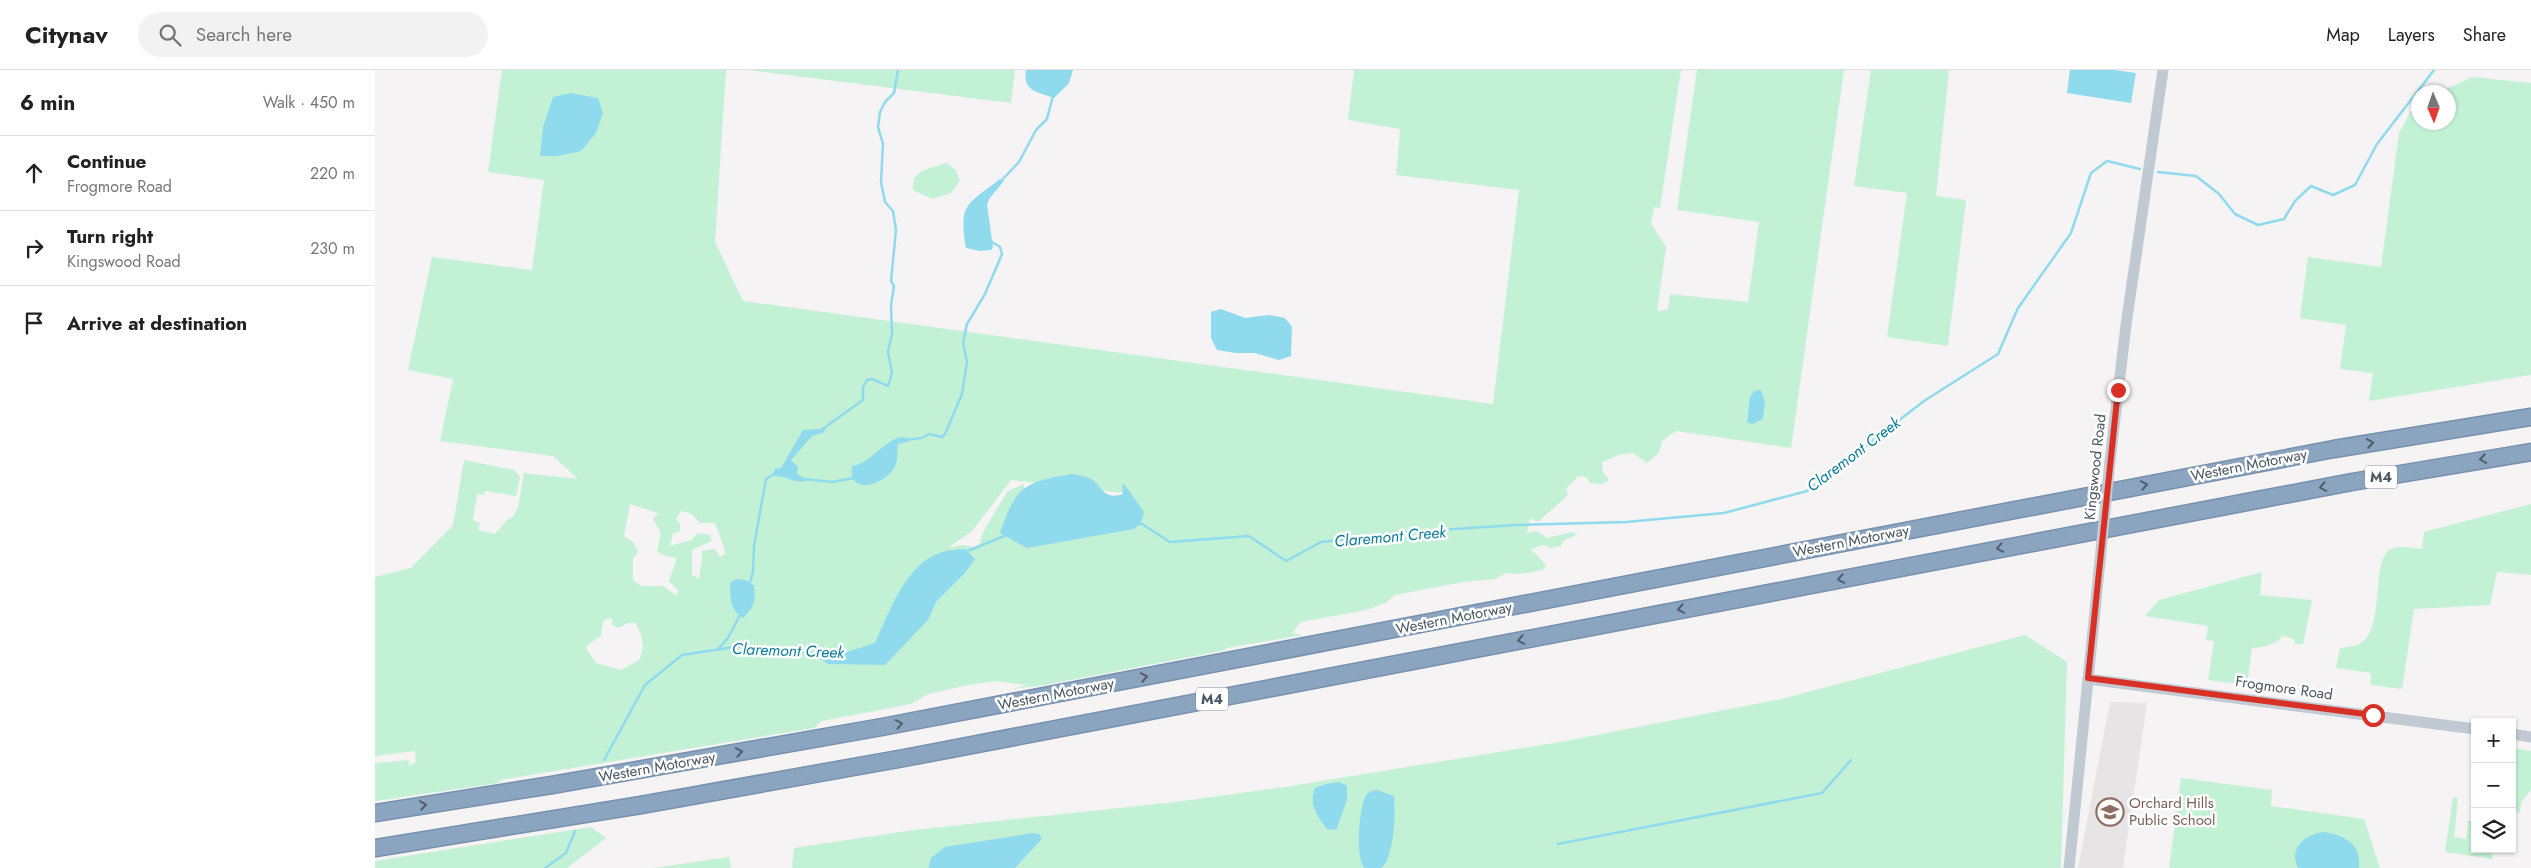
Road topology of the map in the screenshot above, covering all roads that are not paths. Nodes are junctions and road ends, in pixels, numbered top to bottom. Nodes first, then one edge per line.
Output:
1 (2163, 70) edge
2 (2531, 417) edge
3 (2531, 452) edge
4 (2088, 678) junction
5 (2471, 728) edge
6 (2516, 735) edge
7 (2531, 737) edge
8 (375, 813) edge
9 (375, 848) edge
10 (2069, 868) edge

1 - 4 street, Kingswood Road, bridge
8 -> 2 highway, Western Motorway / M4
3 -> 9 highway, M4
4 - 5 street, Frogmore Road
4 - 10 street, Kingswood Road
6 - 7 street

